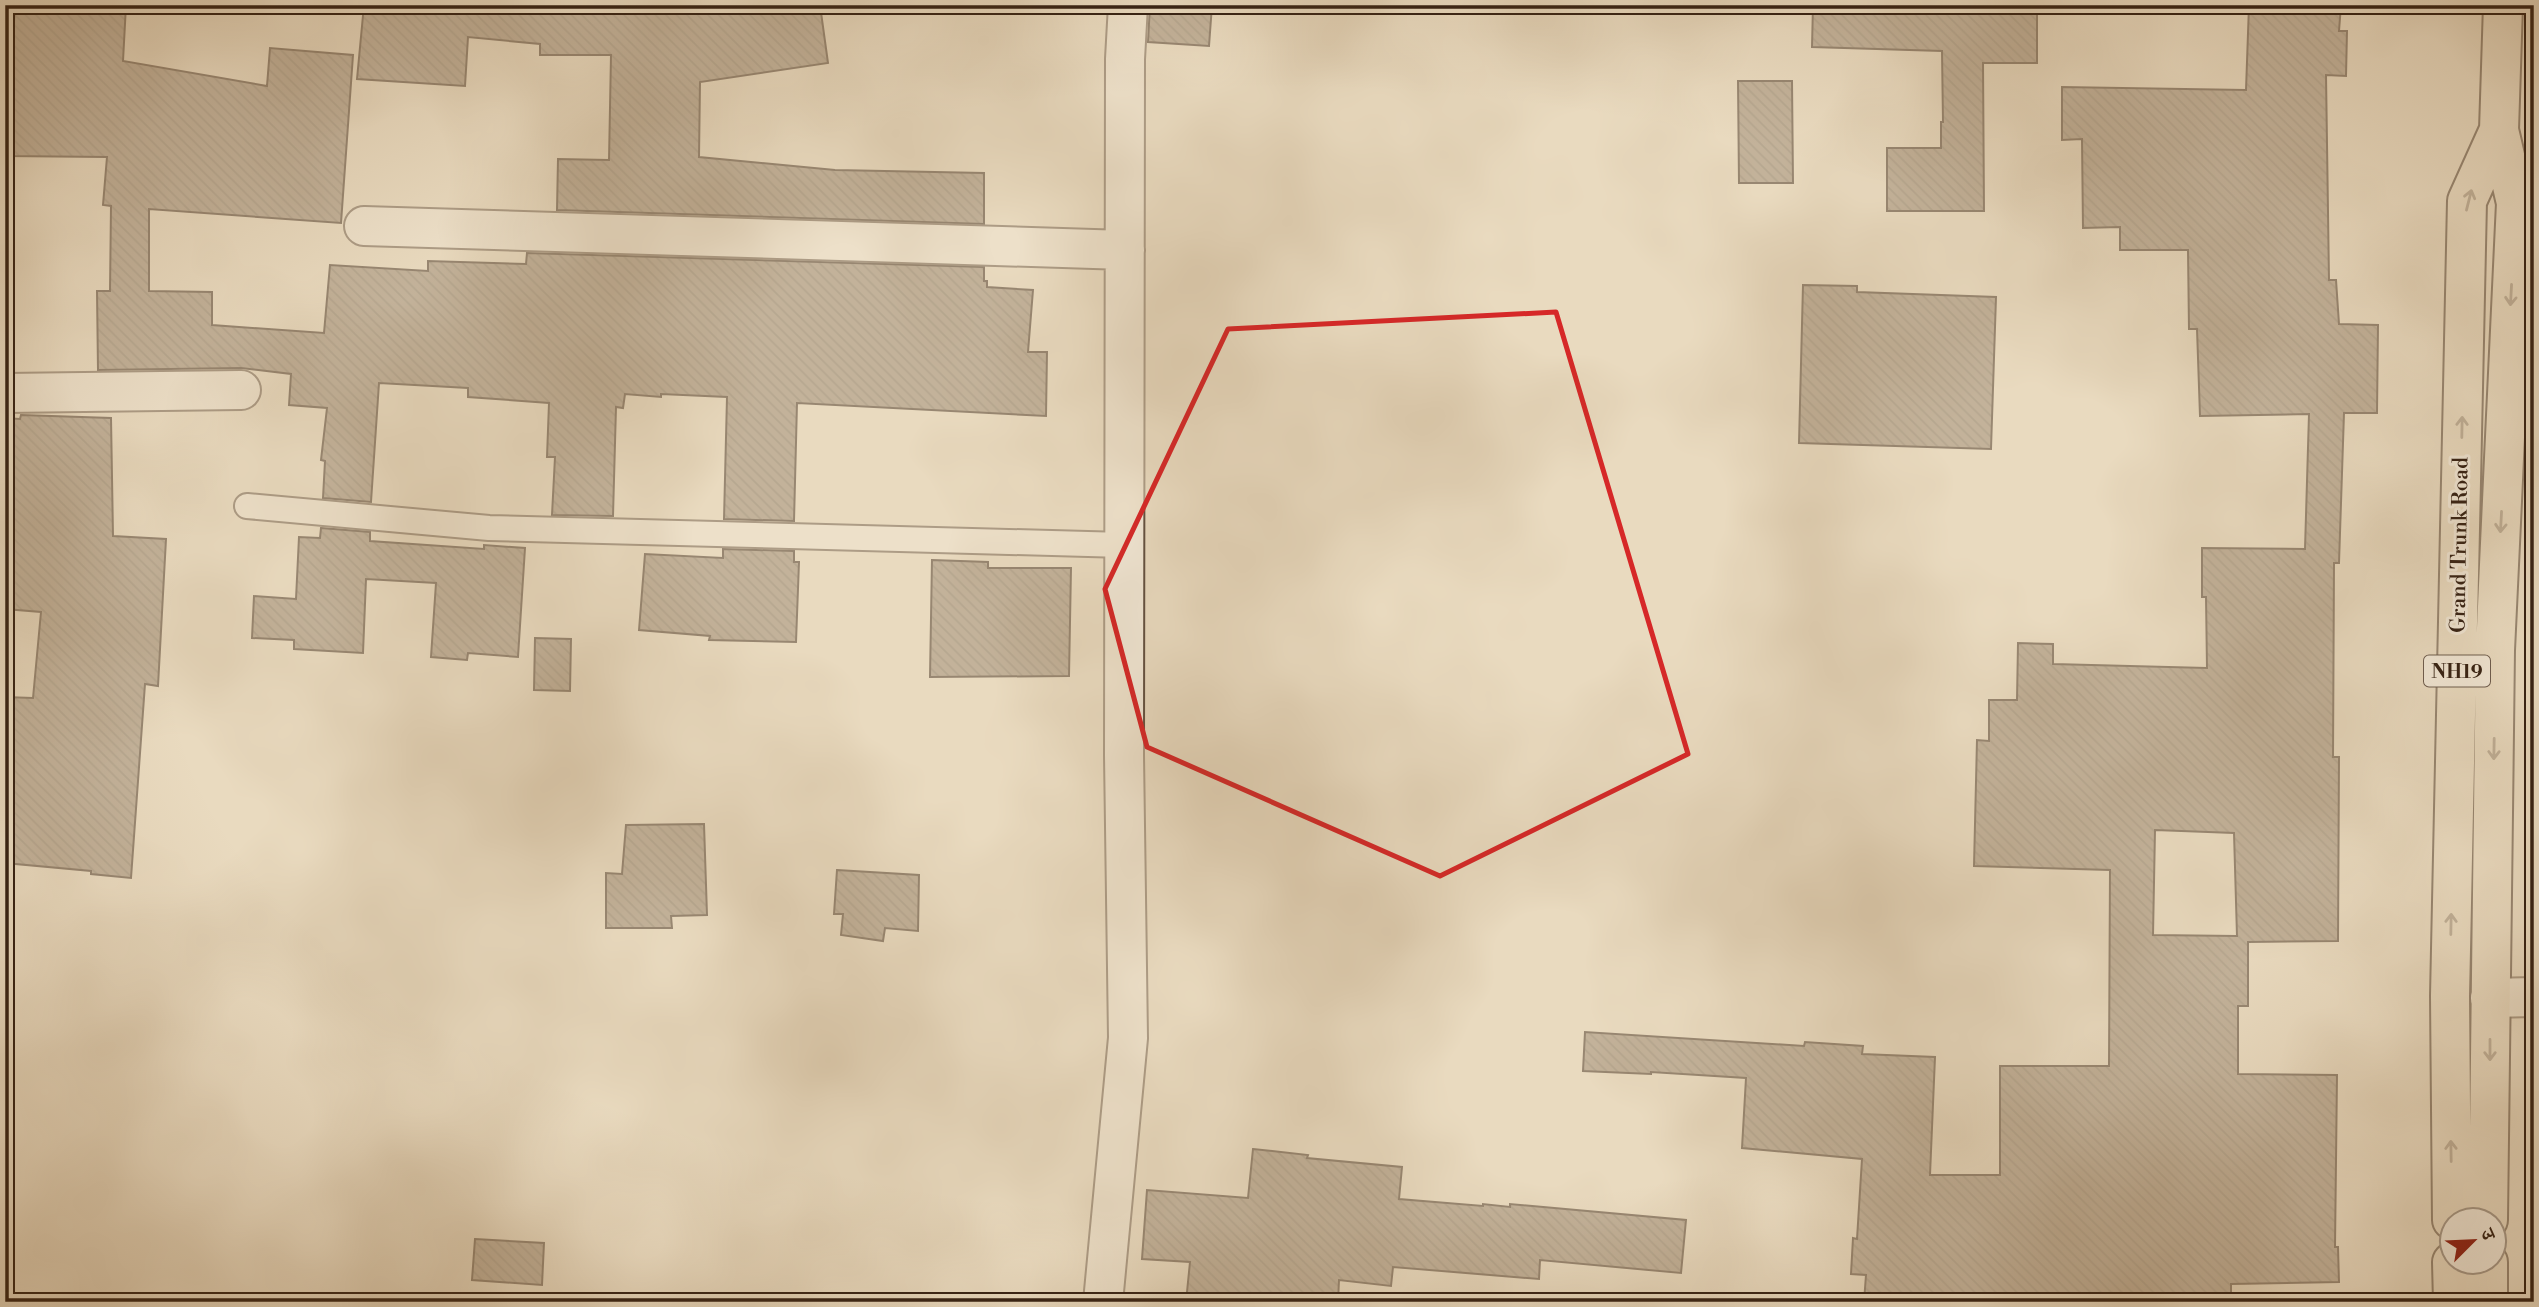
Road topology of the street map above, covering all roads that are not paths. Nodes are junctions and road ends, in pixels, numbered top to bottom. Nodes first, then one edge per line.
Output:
1 (1128, 5) edge
2 (2503, 5) edge
3 (2499, 130) junction
4 (2525, 203) edge
5 (364, 226) dead end
6 (1125, 250) junction
7 (241, 390) dead end
8 (5, 393) edge
9 (247, 506) dead end
10 (1124, 545) junction
11 (2534, 997) edge
12 (2490, 998) junction
13 (2452, 1206) edge
14 (2488, 1206) edge
15 (2452, 1276) edge
16 (2488, 1276) edge
17 (1104, 1302) edge
18 (2453, 1302) edge
19 (2488, 1302) edge

1 - 6 street
2 - 3 highway, Grand Trunk Road / NH19
3 - 4 highway, Grand Trunk Road / NH19
13 -> 3 highway, Grand Trunk Road / NH19
4 -> 12 highway, Grand Trunk Road / NH19
5 - 6 street
6 - 10 street
7 - 8 street
9 - 10 lane
10 - 17 street
11 - 12 street
12 -> 14 highway, Grand Trunk Road / NH19
15 - 18 highway
16 - 19 highway

